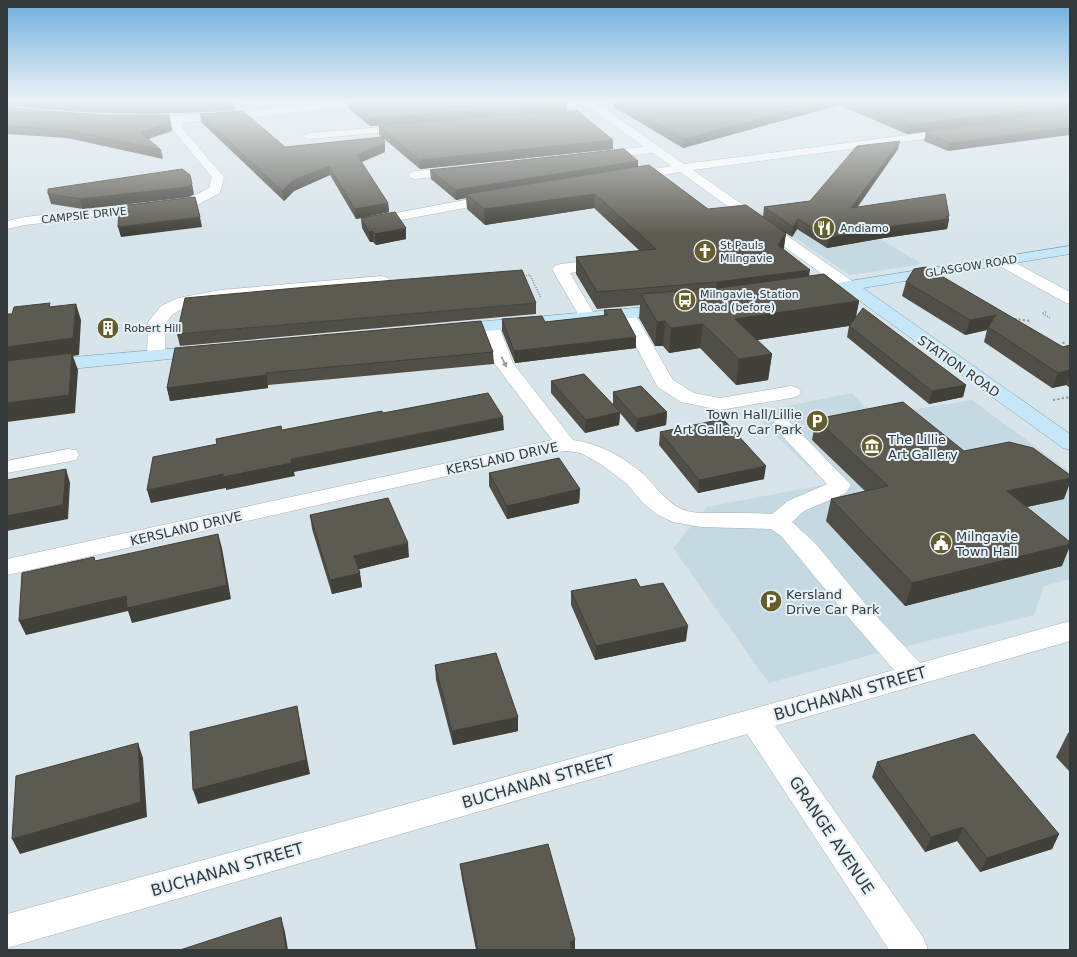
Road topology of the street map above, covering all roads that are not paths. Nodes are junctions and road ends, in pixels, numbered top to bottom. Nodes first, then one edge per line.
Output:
1 (191, 145) edge
2 (650, 145) edge
3 (857, 145) edge
4 (655, 149) junction
5 (586, 157) edge
6 (683, 168) junction
7 (470, 169) edge
8 (416, 175) edge
9 (620, 178) edge
10 (510, 196) edge
11 (7, 216) edge
12 (25, 221) junction
13 (362, 223) edge
14 (7, 225) edge
15 (1070, 250) edge
16 (1001, 261) junction
17 (623, 263) edge
18 (382, 281) edge
19 (849, 286) junction
20 (796, 295) edge
21 (1070, 299) edge
22 (686, 308) edge
23 (627, 314) junction
24 (588, 317) junction
25 (490, 326) junction
26 (434, 331) edge
27 (220, 349) edge
28 (156, 355) junction
29 (7, 372) edge
30 (791, 392) dead end
31 (782, 426) dead end
32 (1070, 444) edge
33 (566, 445) junction
34 (68, 456) dead end
35 (7, 467) edge
36 (777, 522) junction
37 (7, 567) edge
38 (1070, 631) edge
39 (915, 675) junction
40 (754, 720) junction
41 (7, 931) edge
42 (910, 950) edge

1 - 12 street, CAMPSIE DRIVE
2 - 4 street
3 - 6 street
4 - 5 street
4 - 6 street
6 - 9 street
6 - 19 street
7 - 8 street
10 - 13 street
11 - 12 street
12 - 14 street, CAMPSIE DRIVE
15 - 16 main road, GLASGOW ROAD
16 - 19 main road, GLASGOW ROAD
16 - 21 street
17 - 24 street
18 - 28 street
19 - 20 main road, GLASGOW ROAD
19 - 32 main road, STATION ROAD
22 - 23 main road
23 - 24 main road
23 - 30 street
24 - 25 main road
25 - 26 main road
25 -> 33 street
27 - 28 main road
28 - 29 main road
31 - 36 street
33 - 36 street, KERSLAND DRIVE
33 - 37 street, KERSLAND DRIVE
34 - 35 street
36 - 39 street
38 - 39 street, BUCHANAN STREET
39 - 40 street, BUCHANAN STREET
40 - 41 street, BUCHANAN STREET
40 - 42 street, GRANGE AVENUE

